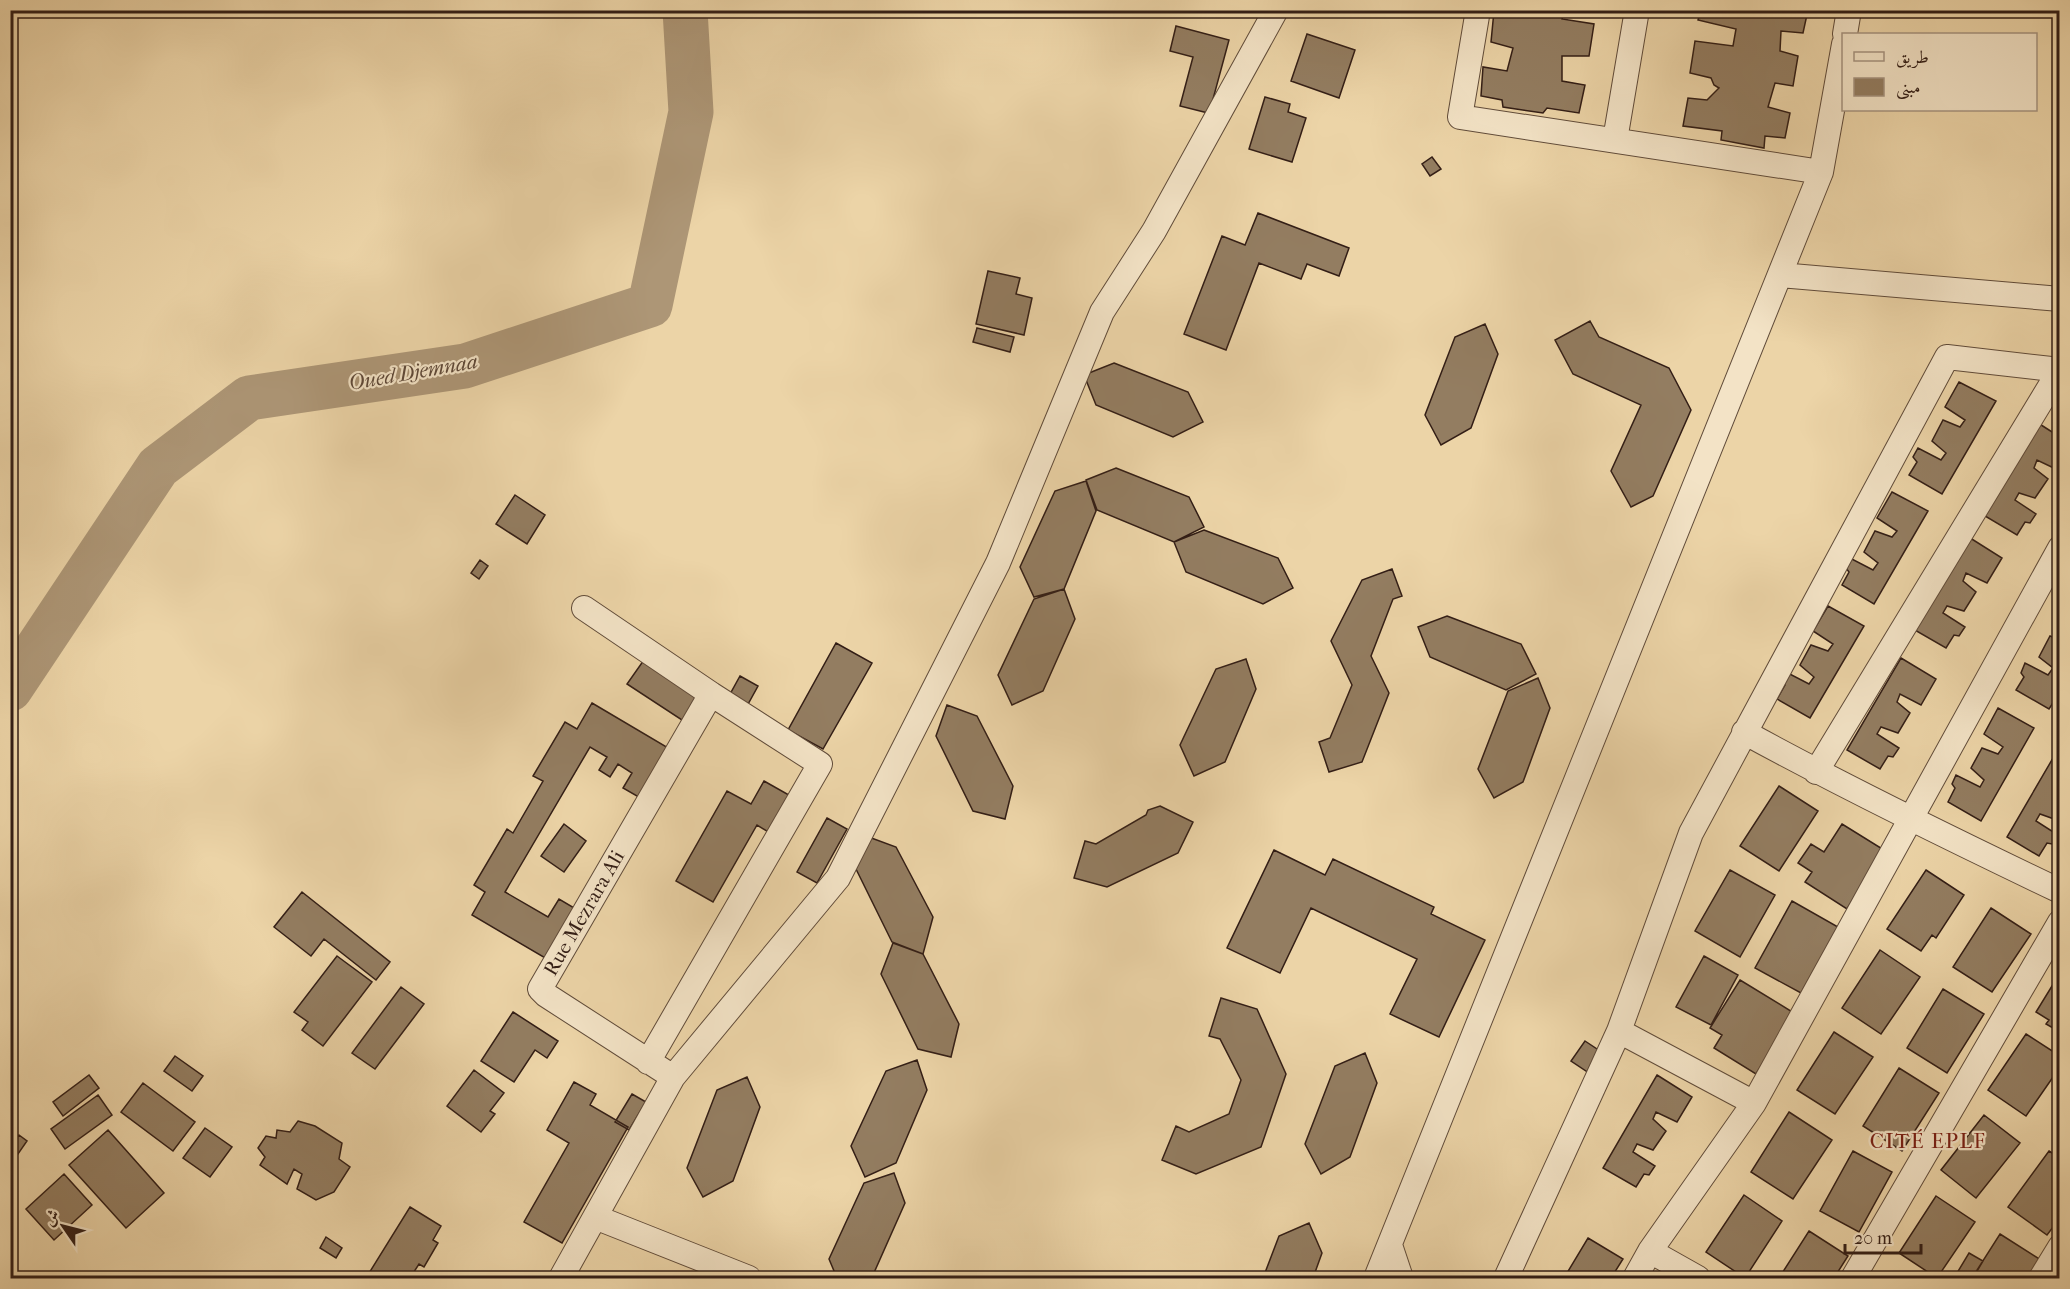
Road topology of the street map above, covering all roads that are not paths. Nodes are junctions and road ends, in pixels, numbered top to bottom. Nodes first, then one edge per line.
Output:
1 (1276, 10) edge
2 (1478, 10) edge
3 (1637, 10) edge
4 (1849, 10) edge
5 (1845, 33) edge
6 (1842, 55) edge
7 (1615, 140) junction
8 (1821, 171) junction
9 (1780, 274) junction
10 (2060, 299) edge
11 (2060, 370) edge
12 (2060, 548) edge
13 (584, 608) dead end
14 (711, 694) junction
15 (1744, 732) junction
16 (1816, 772) junction
17 (1911, 820) junction
18 (2060, 891) edge
19 (2060, 922) edge
20 (1619, 1031) junction
21 (648, 1062) junction
22 (673, 1077) junction
23 (1754, 1103) junction
24 (595, 1217) junction
25 (1390, 1245) junction
26 (2060, 1247) edge
27 (1650, 1251) junction
28 (561, 1278) edge
29 (749, 1278) edge
30 (1376, 1278) edge
31 (1401, 1278) edge
32 (1506, 1278) edge
33 (1635, 1278) edge
34 (1698, 1278) edge
35 (1853, 1278) edge
36 (2041, 1278) edge

1 - 22 street
2 - 7 street
3 - 7 street
4 - 5 street
6 - 8 street
7 - 8 street
8 - 9 street
9 - 10 street
9 - 25 street
11 - 15 street
11 - 16 street
12 - 17 street
13 - 14 street
14 - 21 street, Rue Mezrara Ali
14 - 21 street
15 - 16 street
15 - 20 street
16 - 17 street
17 - 18 street
17 - 23 street
19 - 35 street
20 - 23 street
20 - 32 street
21 - 22 street, Rue Mezrara Ali
22 - 24 street
23 - 27 street
24 - 28 street
24 - 29 street
25 - 30 street
25 - 31 street
26 - 36 street
27 - 33 street
27 - 34 street

